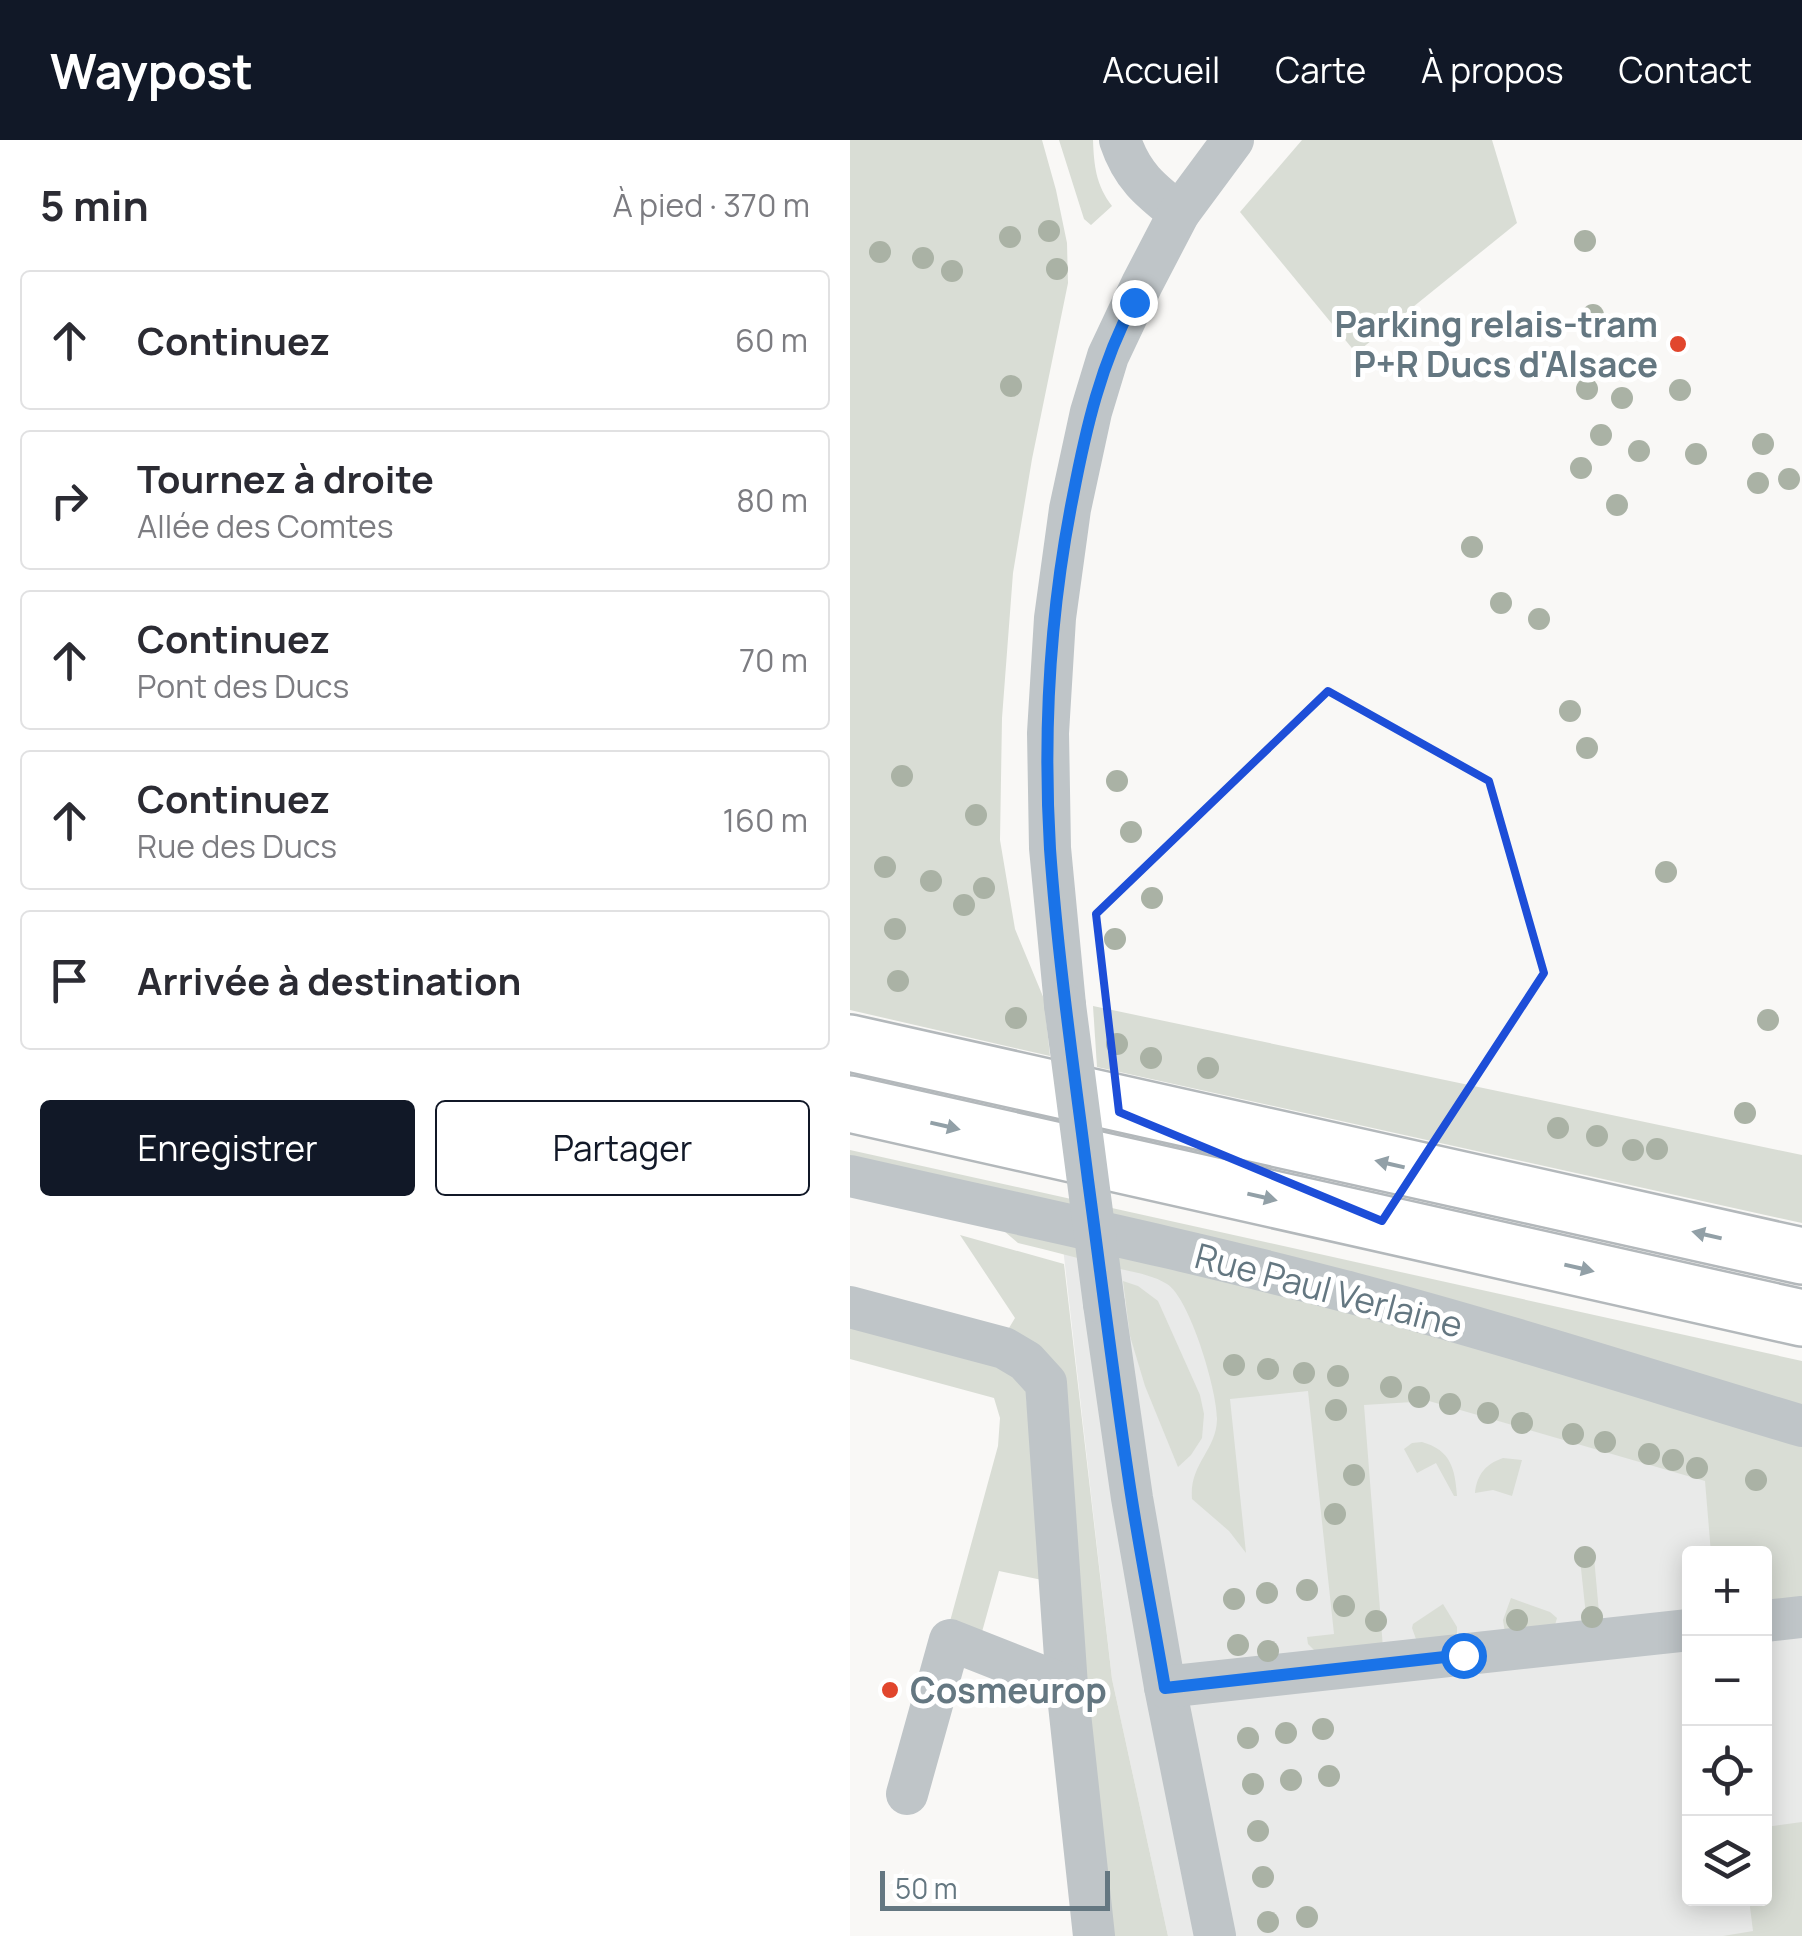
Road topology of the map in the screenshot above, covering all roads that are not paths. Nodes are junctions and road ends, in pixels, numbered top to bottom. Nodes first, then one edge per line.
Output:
1 (1120, 140) edge
2 (1233, 140) edge
3 (1178, 213) junction
4 (850, 1043) edge
5 (850, 1104) edge
6 (850, 1176) edge
7 (1802, 1256) edge
8 (850, 1307) edge
9 (1802, 1318) edge
10 (1802, 1426) edge
11 (1802, 1617) edge
12 (1772, 1620) edge
13 (1682, 1631) edge
14 (1067, 1686) junction
15 (1165, 1688) junction
16 (907, 1794) dead end
17 (1094, 1936) edge
18 (1215, 1936) edge

1 - 3 street
2 - 3 street
3 - 15 street, bridge
7 -> 4 highway
5 -> 9 highway
6 - 10 street, Rue Paul Verlaine
8 - 14 street
11 - 12 street
13 - 15 street
14 - 16 street
14 - 17 street
15 - 18 street

